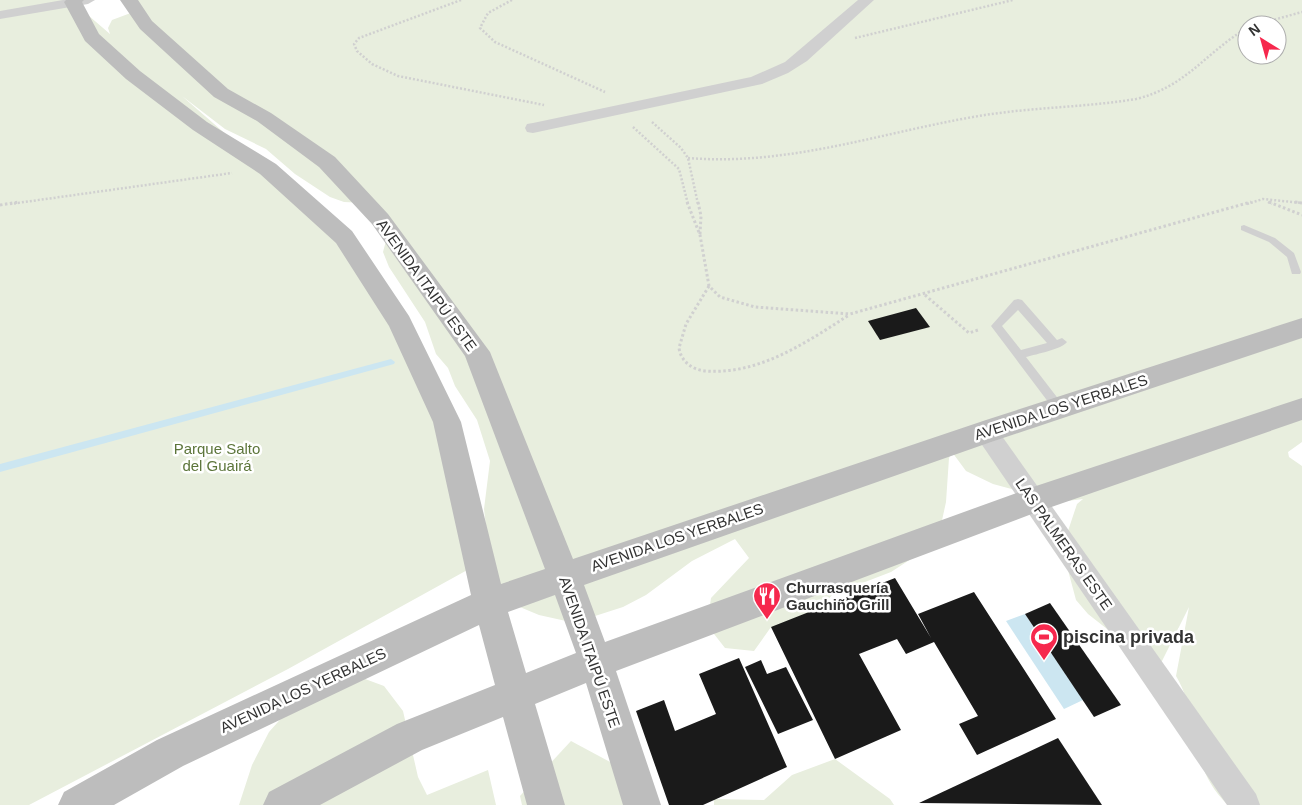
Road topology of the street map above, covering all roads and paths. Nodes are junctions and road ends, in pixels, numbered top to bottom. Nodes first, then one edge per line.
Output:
1 (129, 0) edge
2 (461, 0) edge
3 (867, 0) edge
4 (1013, 0) edge
5 (79, 1) edge
6 (1302, 12) edge
7 (0, 15) edge
8 (1287, 16) edge
9 (1237, 33) edge
10 (811, 50) junction
11 (544, 105) dead end
12 (609, 113) junction
13 (533, 128) dead end
14 (688, 158) dead end
15 (268, 169) junction
16 (1263, 200) junction
17 (1302, 203) edge
18 (0, 205) edge
19 (1302, 215) edge
20 (1244, 228) dead end
21 (1296, 272) dead end
22 (709, 286) junction
23 (925, 295) junction
24 (850, 314) junction
25 (996, 326) junction
26 (1302, 328) edge
27 (1019, 355) junction
28 (1059, 408) junction
29 (1302, 409) edge
30 (986, 432) junction
31 (1034, 500) junction
32 (564, 576) junction
33 (489, 603) junction
34 (596, 662) junction
35 (516, 694) junction
36 (77, 805) edge
37 (282, 805) edge
38 (546, 805) edge
39 (642, 805) edge
40 (1245, 805) edge

1 - 32 street, AVENIDA ITAIPÚ ESTE
2 - 11 path
3 - 10 street
4 - 10 path
5 - 7 street
5 - 15 street
6 - 8 path
9 - 14 path
10 - 12 street
12 - 13 street
12 - 22 path
15 - 18 path
15 - 33 street
16 - 17 path
16 - 19 path
16 - 23 path
20 - 21 lane
22 - 24 path
22 - 24 path
23 - 24 path
23 - 25 path
25 - 27 lane
25 - 27 lane
26 - 28 street, AVENIDA LOS YERBALES
27 - 28 lane
28 - 30 street, AVENIDA LOS YERBALES
29 - 31 street
30 - 31 street, LAS PALMERAS ESTE
30 - 32 street, AVENIDA LOS YERBALES
31 - 34 street
31 - 40 street, LAS PALMERAS ESTE
32 - 33 street, AVENIDA LOS YERBALES
32 - 34 street, AVENIDA ITAIPÚ ESTE
33 - 35 street
33 - 36 street, AVENIDA LOS YERBALES
34 - 35 street
34 - 39 street, AVENIDA ITAIPÚ ESTE
35 - 37 street
35 - 38 street

